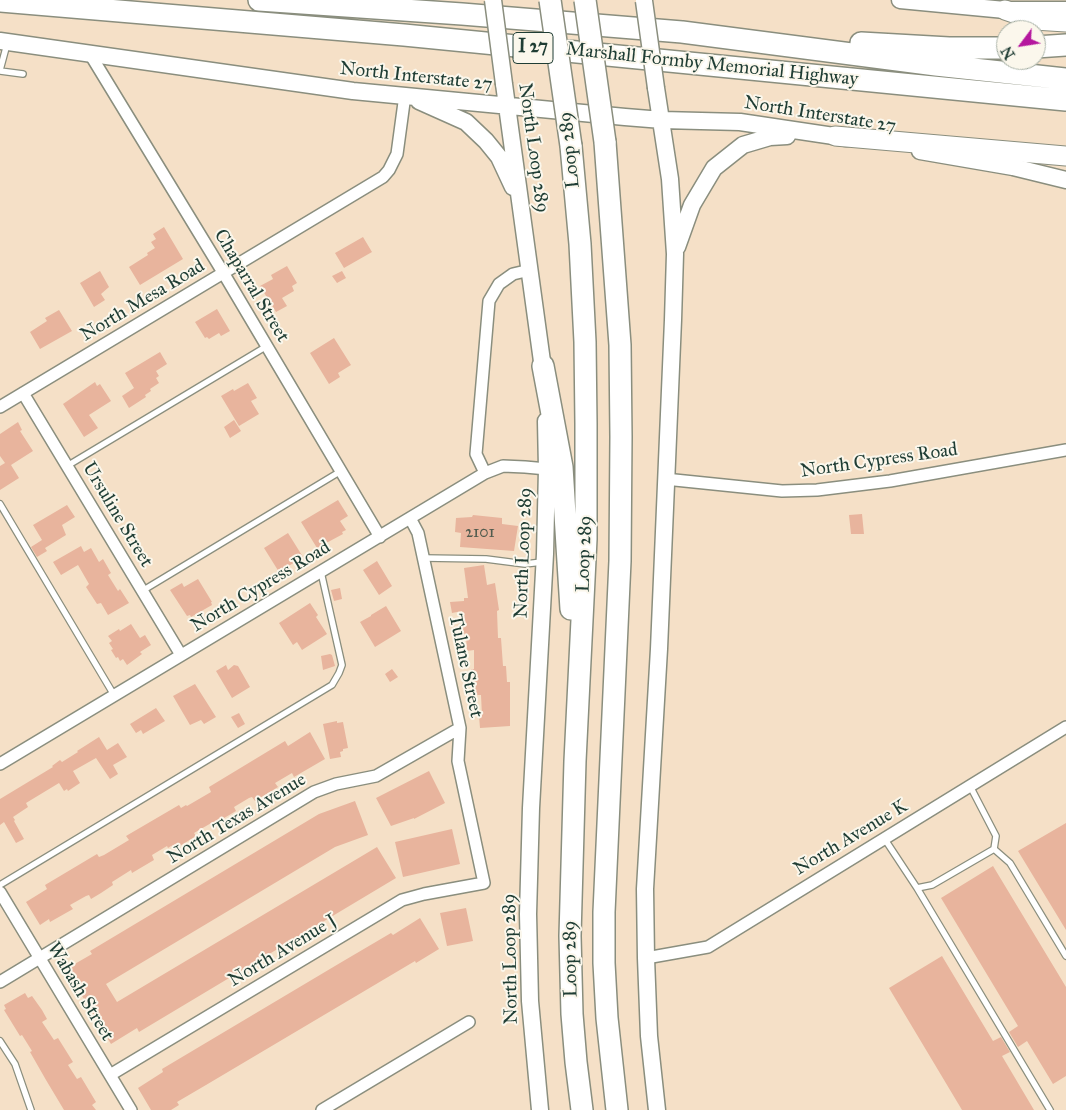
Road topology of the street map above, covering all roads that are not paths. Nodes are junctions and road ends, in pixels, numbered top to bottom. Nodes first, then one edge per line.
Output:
1 (259, 0) edge
2 (493, 0) edge
3 (550, 0) edge
4 (585, 0) edge
5 (644, 0) edge
6 (900, 0) edge
7 (0, 1) edge
8 (1006, 5) edge
9 (1066, 10) edge
10 (1066, 22) edge
11 (682, 32) junction
12 (4, 41) edge
13 (1066, 46) edge
14 (1046, 47) edge
15 (996, 48) edge
16 (90, 54) junction
17 (0, 70) edge
18 (23, 74) dead end
19 (1066, 79) edge
20 (955, 89) junction
21 (405, 95) junction
22 (1066, 100) edge
23 (508, 106) junction
24 (1066, 114) edge
25 (662, 120) junction
26 (835, 136) junction
27 (1066, 156) edge
28 (1066, 180) edge
29 (524, 220) junction
30 (675, 254) junction
31 (530, 270) junction
32 (224, 274) junction
33 (266, 346) junction
34 (543, 366) junction
35 (23, 393) junction
36 (0, 407) edge
37 (1066, 450) edge
38 (67, 466) junction
39 (547, 469) junction
40 (341, 471) junction
41 (485, 473) junction
42 (665, 479) junction
43 (0, 504) edge
44 (410, 518) junction
45 (380, 537) junction
46 (424, 558) junction
47 (545, 562) junction
48 (320, 572) junction
49 (142, 591) junction
50 (182, 654) junction
51 (114, 695) junction
52 (1066, 727) edge
53 (460, 728) junction
54 (575, 761) junction
55 (0, 764) edge
56 (970, 786) junction
57 (884, 838) junction
58 (994, 849) junction
59 (484, 883) joint
60 (0, 885) edge
61 (917, 888) junction
62 (0, 892) edge
63 (1066, 956) edge
64 (39, 958) junction
65 (646, 958) junction
66 (0, 982) edge
67 (469, 1022) dead end
68 (0, 1041) edge
69 (110, 1075) junction
70 (31, 1110) edge
71 (131, 1110) edge
72 (322, 1110) edge
73 (540, 1110) edge
74 (582, 1110) edge
75 (617, 1110) edge
76 (657, 1110) edge
77 (1050, 1110) edge

1 - 11 highway, Marshall Formby Memorial Highway / I 27
2 - 23 main road, North Loop 289, bridge
3 - 54 highway, Loop 289, bridge
4 - 75 highway, Loop 289, bridge
5 - 25 main road, bridge
6 - 8 main road
7 - 20 highway, Marshall Formby Memorial Highway / I 27
8 - 9 main road
8 - 10 main road
11 - 15 highway
11 - 19 highway, Marshall Formby Memorial Highway / I 27
12 - 16 main road, North Interstate 27
12 - 17 lane
13 - 14 highway
16 - 21 main road, North Interstate 27
16 - 32 street, Chaparral Street
17 - 18 lane
20 - 22 highway, Marshall Formby Memorial Highway / I 27
20 - 24 highway
21 - 23 main road, North Interstate 27
21 - 29 main road
21 - 32 street, North Mesa Road
23 - 25 main road, North Interstate 27
23 - 29 main road, North Loop 289
25 - 26 main road, North Interstate 27
25 - 30 main road
26 - 27 main road
26 - 28 main road, North Interstate 27
26 - 30 main road
29 - 31 main road, North Loop 289
30 - 42 main road
31 - 34 main road, North Loop 289
31 - 41 street
32 - 33 street, Chaparral Street
32 - 35 street, North Mesa Road
33 - 38 lane
33 - 40 street, Chaparral Street
34 - 39 main road, North Loop 289
34 - 54 highway
35 - 36 street, North Mesa Road
35 - 38 street, Ursuline Street
37 - 42 street, North Cypress Road
38 - 49 street, Ursuline Street
39 - 41 street, North Cypress Road
39 - 47 main road, North Loop 289
40 - 45 street, Chaparral Street
40 - 49 lane
41 - 44 street, North Cypress Road
42 - 65 main road
43 - 51 lane
44 - 45 street, North Cypress Road
44 - 46 street, Tulane Street
45 - 48 street, North Cypress Road
46 - 47 lane
46 - 53 street, Tulane Street
47 - 73 main road, North Loop 289
48 - 50 street, North Cypress Road
48 - 60 lane
49 - 50 street, Ursuline Street
50 - 51 street, North Cypress Road
51 - 55 street, North Cypress Road
52 - 56 street, North Avenue K
53 - 59 street, Tulane Street
53 - 64 street, North Texas Avenue
54 - 74 highway, Loop 289
56 - 57 street, North Avenue K
56 - 58 lane
57 - 61 lane
57 - 65 street, North Avenue K
58 - 61 lane
58 - 63 lane
59 - 69 street, North Avenue J
61 - 77 lane
62 - 64 street, Wabash Street
64 - 66 street, North Texas Avenue
64 - 69 street, Wabash Street
65 - 76 main road
67 - 72 street
68 - 70 lane
69 - 71 street, Wabash Street

